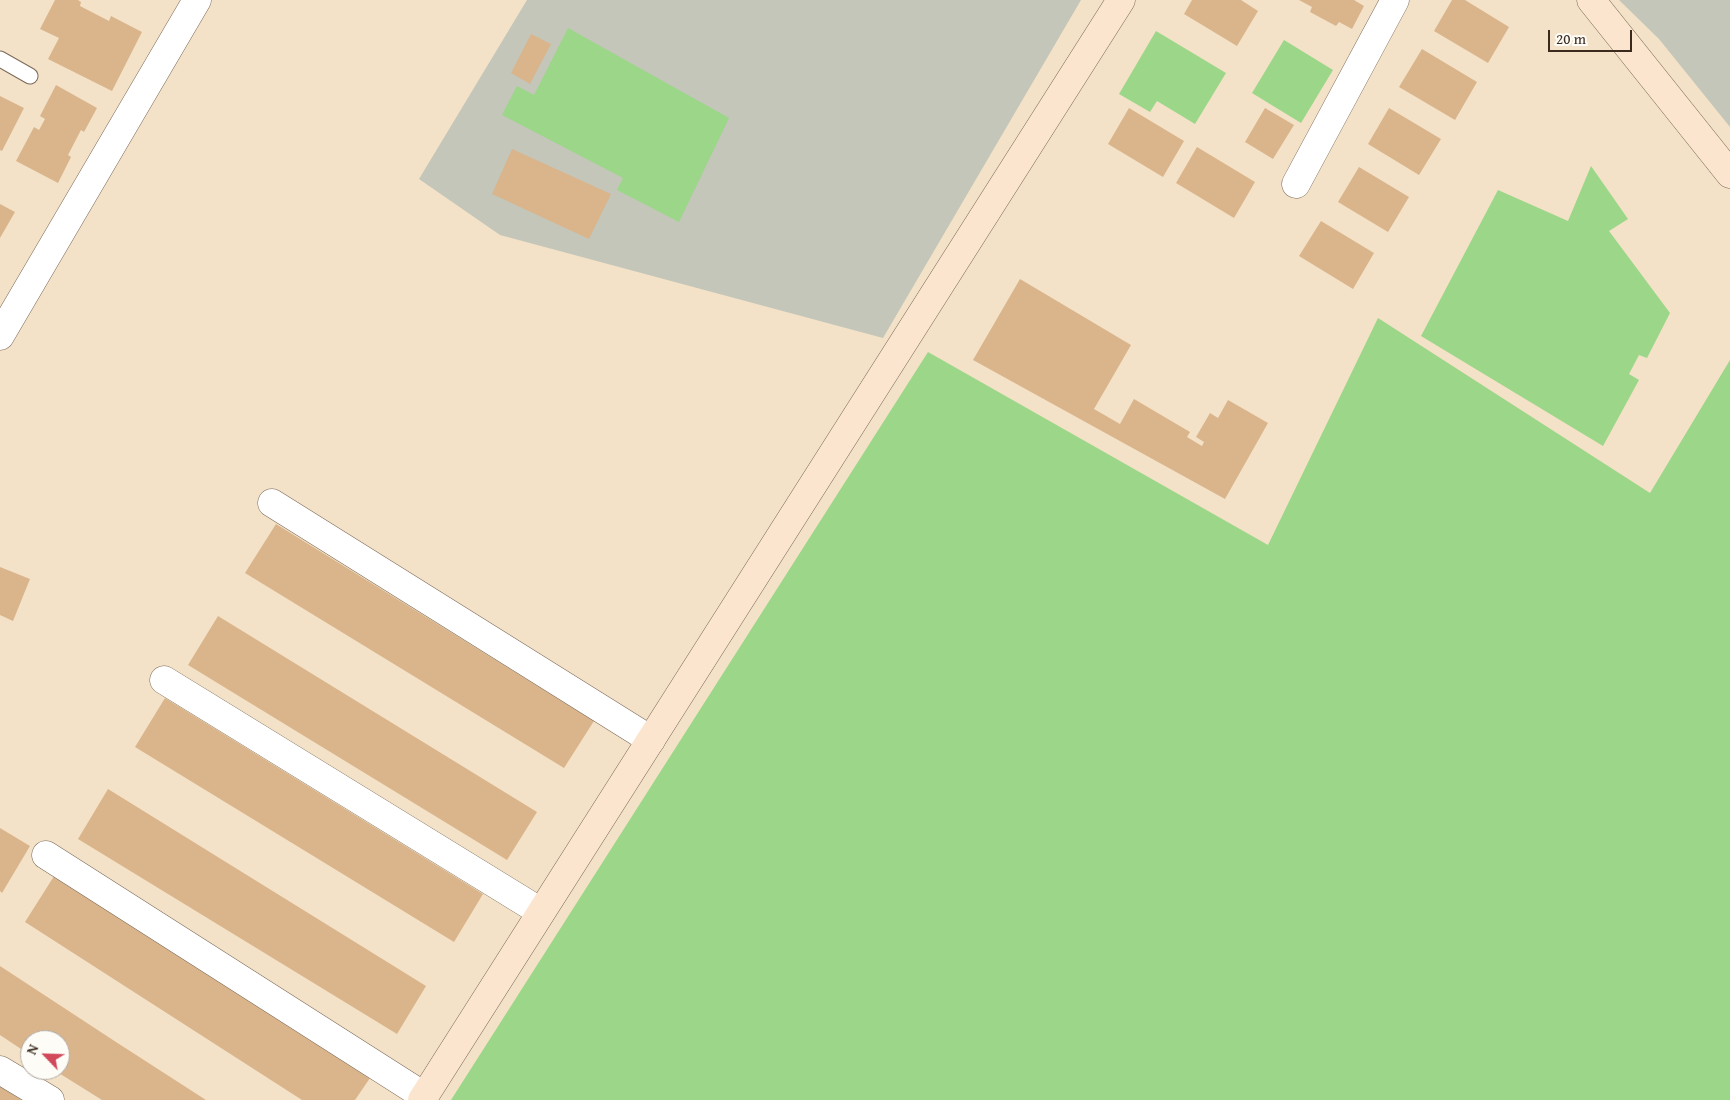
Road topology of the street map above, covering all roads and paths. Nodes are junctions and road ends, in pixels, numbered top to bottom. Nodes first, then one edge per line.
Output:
1 (197, 0) edge
2 (1120, 0) edge
3 (1395, 0) edge
4 (1591, 0) edge
5 (0, 59) edge
6 (30, 76) dead end
7 (1730, 174) edge
8 (1296, 184) dead end
9 (0, 336) edge
10 (272, 503) dead end
11 (164, 680) dead end
12 (651, 740) junction
13 (46, 855) dead end
14 (541, 912) junction
15 (0, 1070) edge
16 (423, 1098) edge
17 (50, 1100) edge

1 - 9 street
2 - 12 street
3 - 8 street
4 - 7 street
5 - 6 lane
10 - 12 street
11 - 14 street
12 - 14 street
13 - 16 street
14 - 16 street
15 - 17 street

